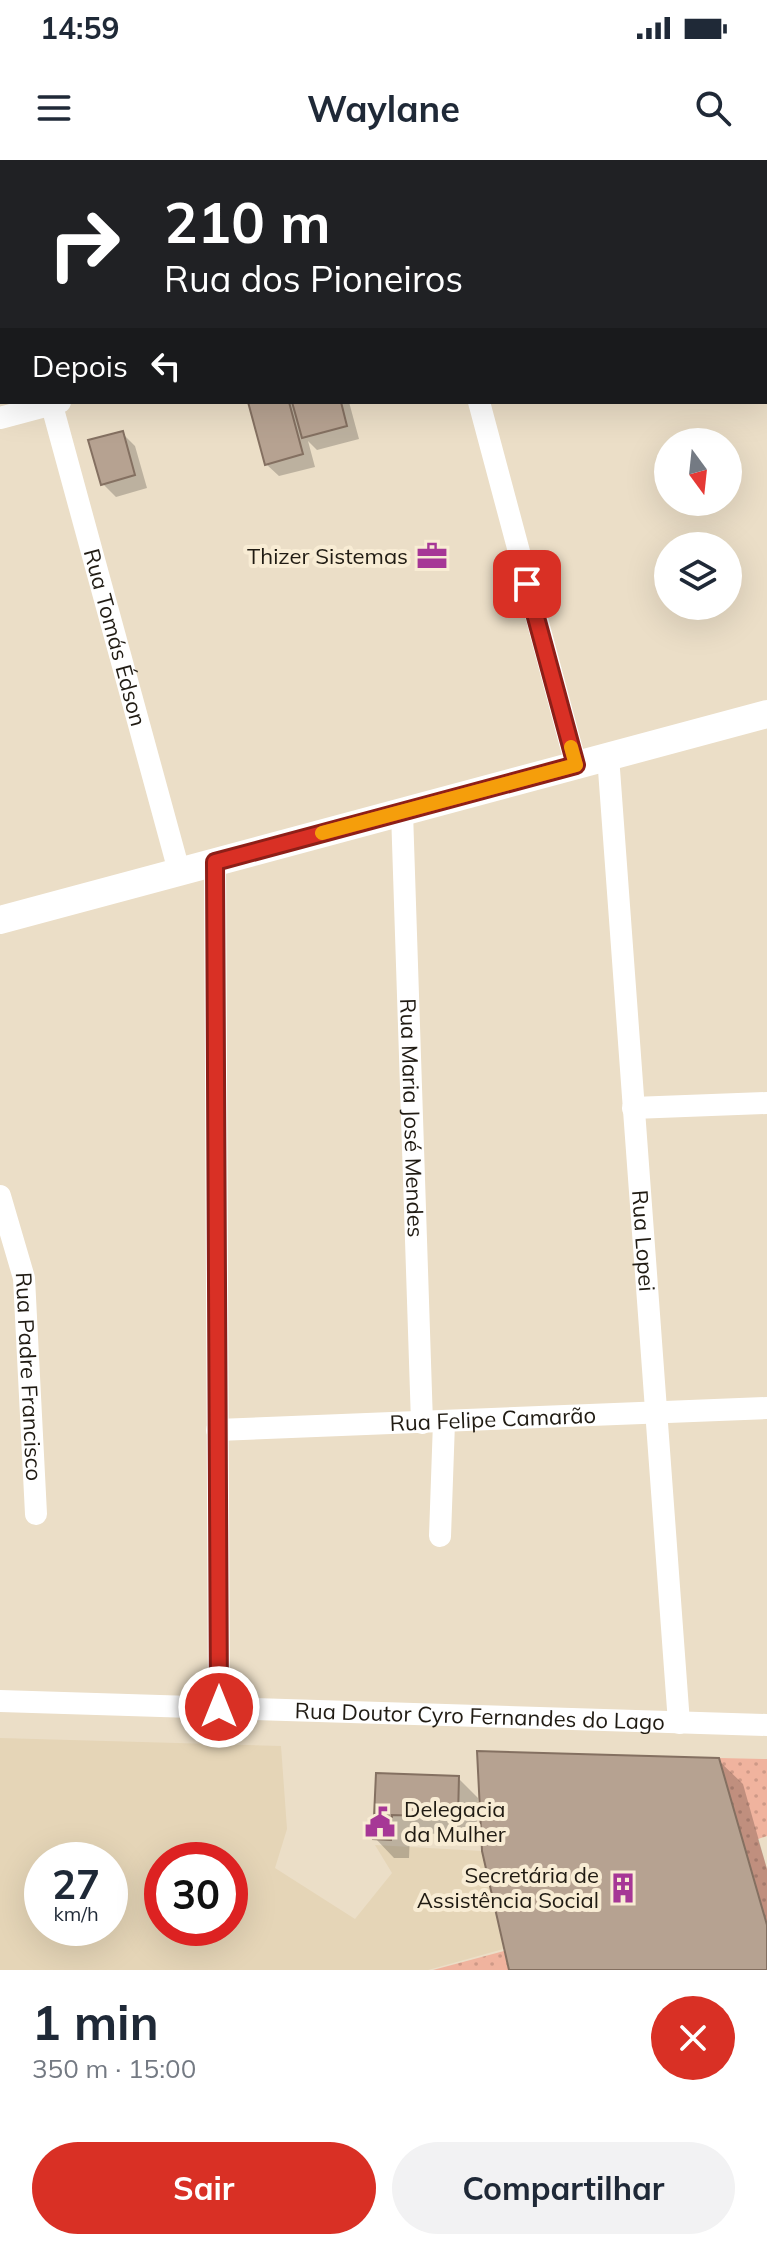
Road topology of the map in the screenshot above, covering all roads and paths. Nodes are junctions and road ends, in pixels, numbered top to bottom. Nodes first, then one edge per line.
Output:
1 (50, 404) edge
2 (54, 404) edge
3 (480, 404) edge
4 (0, 418) edge
5 (767, 714) edge
6 (608, 756) junction
7 (576, 765) junction
8 (402, 812) junction
9 (215, 862) junction
10 (179, 871) junction
11 (0, 920) edge
12 (767, 1103) edge
13 (633, 1108) junction
14 (0, 1196) edge
15 (767, 1408) edge
16 (656, 1413) junction
17 (433, 1422) junction
18 (217, 1430) junction
19 (36, 1514) dead end
20 (440, 1536) dead end
21 (0, 1701) edge
22 (219, 1707) junction
23 (679, 1723) junction
24 (767, 1725) edge

1 - 4 street
2 - 10 street, Rua Tomás Édson
3 - 7 street
5 - 6 street
6 - 7 street
6 - 13 street, Rua Lopei
7 - 8 street
8 - 9 street
8 - 17 street, Rua Maria José Mendes
9 - 10 street
9 - 18 street
10 - 11 street
12 - 13 street
13 - 16 street, Rua Lopei
14 - 19 street, Rua Padre Francisco
15 - 16 street, Rua Felipe Camarão
16 - 17 street, Rua Felipe Camarão
16 - 23 street, Rua Lopei
17 - 18 street, Rua Felipe Camarão
17 - 20 street, Rua Maria José Mendes
18 - 22 street
21 - 22 street, Rua Doutor Cyro Fernandes do Lago
22 - 23 street, Rua Doutor Cyro Fernandes do Lago
23 - 24 street, Rua Doutor Cyro Fernandes do Lago

